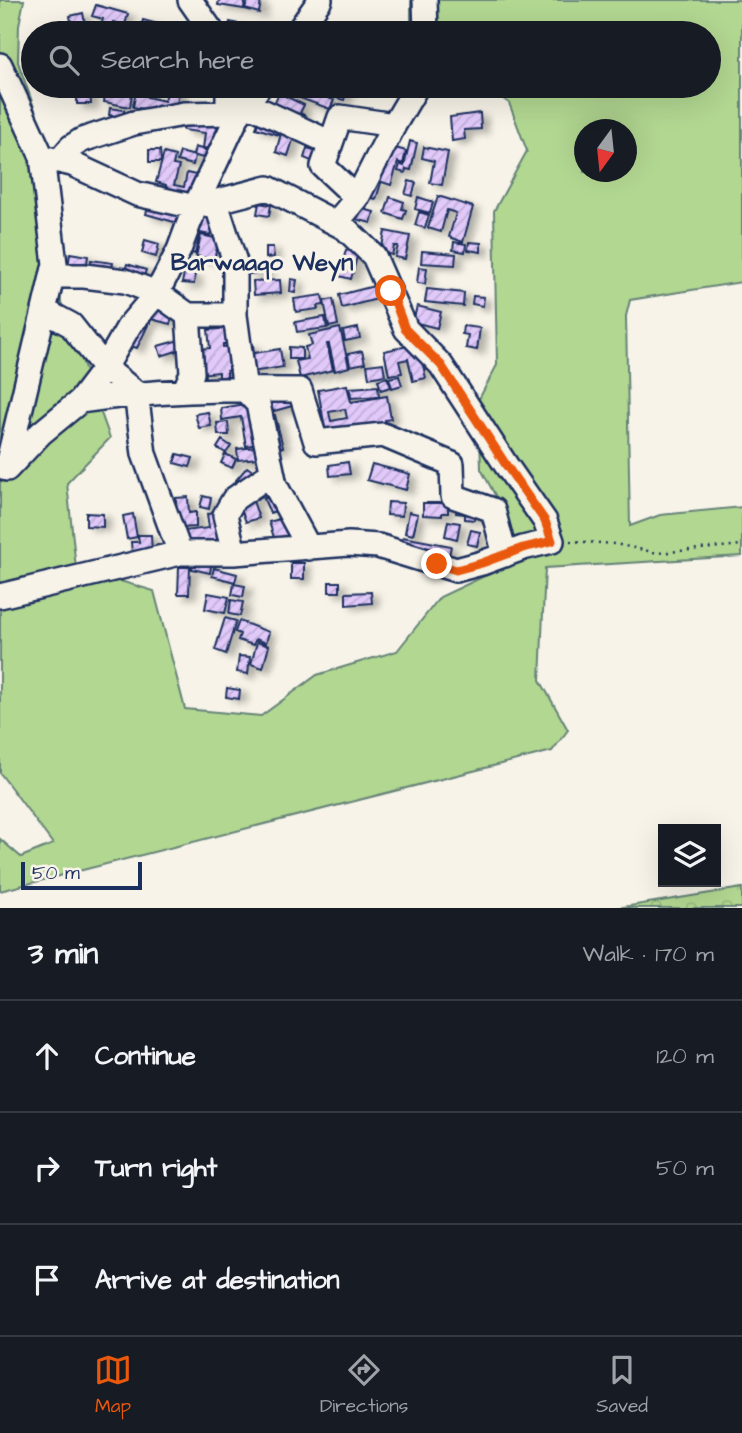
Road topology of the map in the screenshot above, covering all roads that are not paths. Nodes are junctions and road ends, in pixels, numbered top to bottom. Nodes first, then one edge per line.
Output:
1 (190, 0) edge
2 (320, 0) edge
3 (425, 0) edge
4 (205, 21) edge
5 (305, 21) edge
6 (426, 21) edge
7 (0, 65) edge
8 (411, 98) edge
9 (243, 105) edge
10 (394, 125) junction
11 (331, 143) junction
12 (50, 159) junction
13 (357, 198) junction
14 (205, 205) junction
15 (336, 223) junction
16 (52, 276) junction
17 (157, 293) junction
18 (45, 312) junction
19 (235, 314) junction
20 (188, 315) junction
21 (105, 368) junction
22 (185, 390) junction
23 (246, 390) junction
24 (136, 393) junction
25 (79, 401) junction
26 (272, 473) junction
27 (3, 475) edge
28 (309, 548) junction
29 (180, 553) junction
30 (234, 553) junction
31 (505, 555) junction
32 (0, 596) edge

1 - 4 street
2 - 5 street
3 - 6 street
7 - 12 street
8 - 10 street
9 - 11 street
9 - 12 street
9 - 14 street
10 - 11 street
10 - 13 street
11 - 13 street
12 - 14 street
12 - 16 street
13 - 15 street
14 - 15 street
14 - 17 street
14 - 19 street
15 - 31 street
16 - 17 street
16 - 18 street
17 - 20 street
17 - 21 street
18 - 21 street
18 - 27 street
19 - 20 street
19 - 23 street
20 - 22 street
21 - 24 street
21 - 25 street
22 - 23 street
22 - 24 street
23 - 26 street
23 - 31 street
24 - 25 street
24 - 29 street
25 - 27 street
26 - 28 street
26 - 30 street
28 - 30 street
28 - 31 street
29 - 30 street
29 - 32 street

